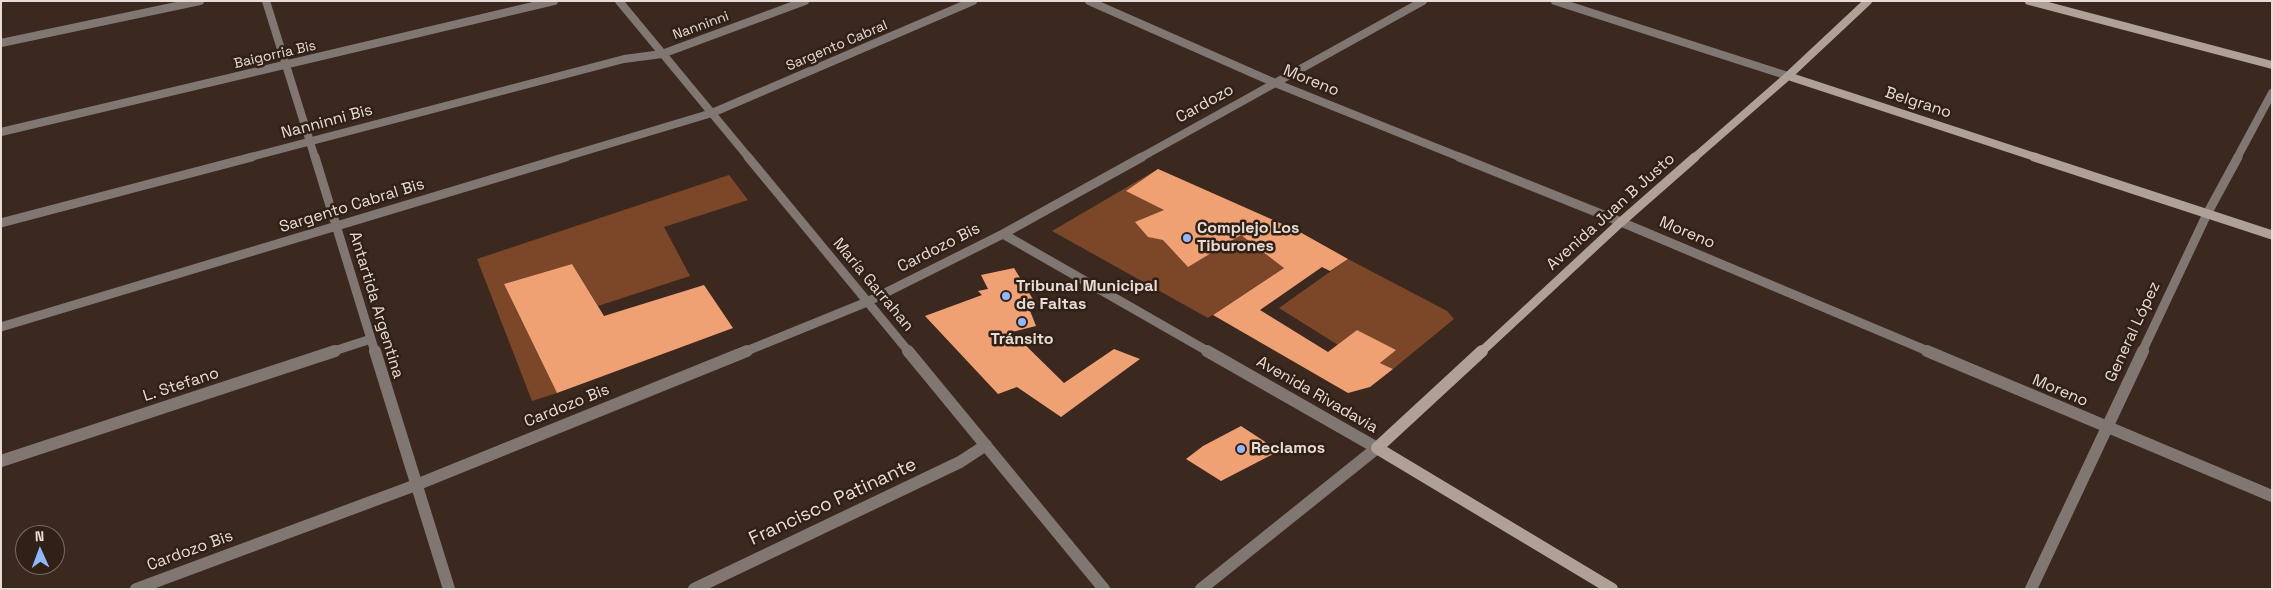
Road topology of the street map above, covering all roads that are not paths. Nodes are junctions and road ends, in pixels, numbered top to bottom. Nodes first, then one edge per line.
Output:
1 (200, 1) edge
2 (266, 1) edge
3 (554, 1) edge
4 (619, 1) edge
5 (805, 1) edge
6 (973, 1) edge
7 (1089, 1) edge
8 (1423, 1) edge
9 (1555, 1) edge
10 (1868, 1) edge
11 (2029, 1) edge
12 (1, 43) edge
13 (662, 54) junction
14 (286, 65) junction
15 (2272, 65) edge
16 (1788, 76) junction
17 (1275, 83) junction
18 (2272, 93) edge
19 (712, 113) junction
20 (1, 132) edge
21 (310, 142) junction
22 (2207, 214) junction
23 (1621, 222) junction
24 (1, 223) edge
25 (336, 226) junction
26 (1003, 234) junction
27 (2272, 235) edge
28 (868, 302) junction
29 (1, 326) edge
30 (371, 339) junction
31 (2106, 427) junction
32 (986, 446) junction
33 (1378, 448) junction
34 (1, 461) edge
35 (416, 484) junction
36 (2272, 496) edge
37 (136, 589) edge
38 (449, 589) edge
39 (694, 589) edge
40 (1104, 589) edge
41 (1201, 589) edge
42 (1612, 589) edge
43 (2031, 589) edge

1 - 12 street
2 - 14 street, Antartida Argentina
3 - 14 street, Baigorria Bis
4 - 13 street, María Garrahan
5 - 13 street, Nanninni
6 - 19 street, Sargento Cabral
7 - 17 street, Moreno
8 - 17 street, Cardozo
9 - 16 street, Belgrano
10 - 16 main road, Avenida Juan B Justo
11 - 15 main road
13 - 19 street, María Garrahan
13 - 21 street, Nanninni Bis
14 - 20 street, Baigorria Bis
14 - 21 street, Antartida Argentina
16 - 22 main road, Belgrano
16 - 23 main road, Avenida Juan B Justo
17 - 23 street, Moreno
17 - 26 street, Cardozo
18 - 22 street, General López
19 - 25 street, Sargento Cabral Bis
19 - 28 street, María Garrahan
21 - 24 street, Nanninni Bis
21 - 25 street, Antartida Argentina
22 - 27 main road, Belgrano
22 - 31 street, General López
23 - 31 street, Moreno
23 - 33 main road, Avenida Juan B Justo
25 - 29 street, Sargento Cabral Bis
25 - 30 street, Antartida Argentina
26 - 28 street, Cardozo Bis
26 - 33 street, Avenida Rivadavia
28 - 32 street, María Garrahan
28 - 35 street, Cardozo Bis
30 - 34 street, L. Stefano
30 - 35 street, Antartida Argentina
31 - 36 street, Moreno
31 - 43 street, General López
32 - 39 street, Francisco Patinante
32 - 40 street, María Garrahan
33 - 41 street
33 - 42 main road, Avenida Rivadavia
35 - 37 street, Cardozo Bis
35 - 38 street, Antartida Argentina

